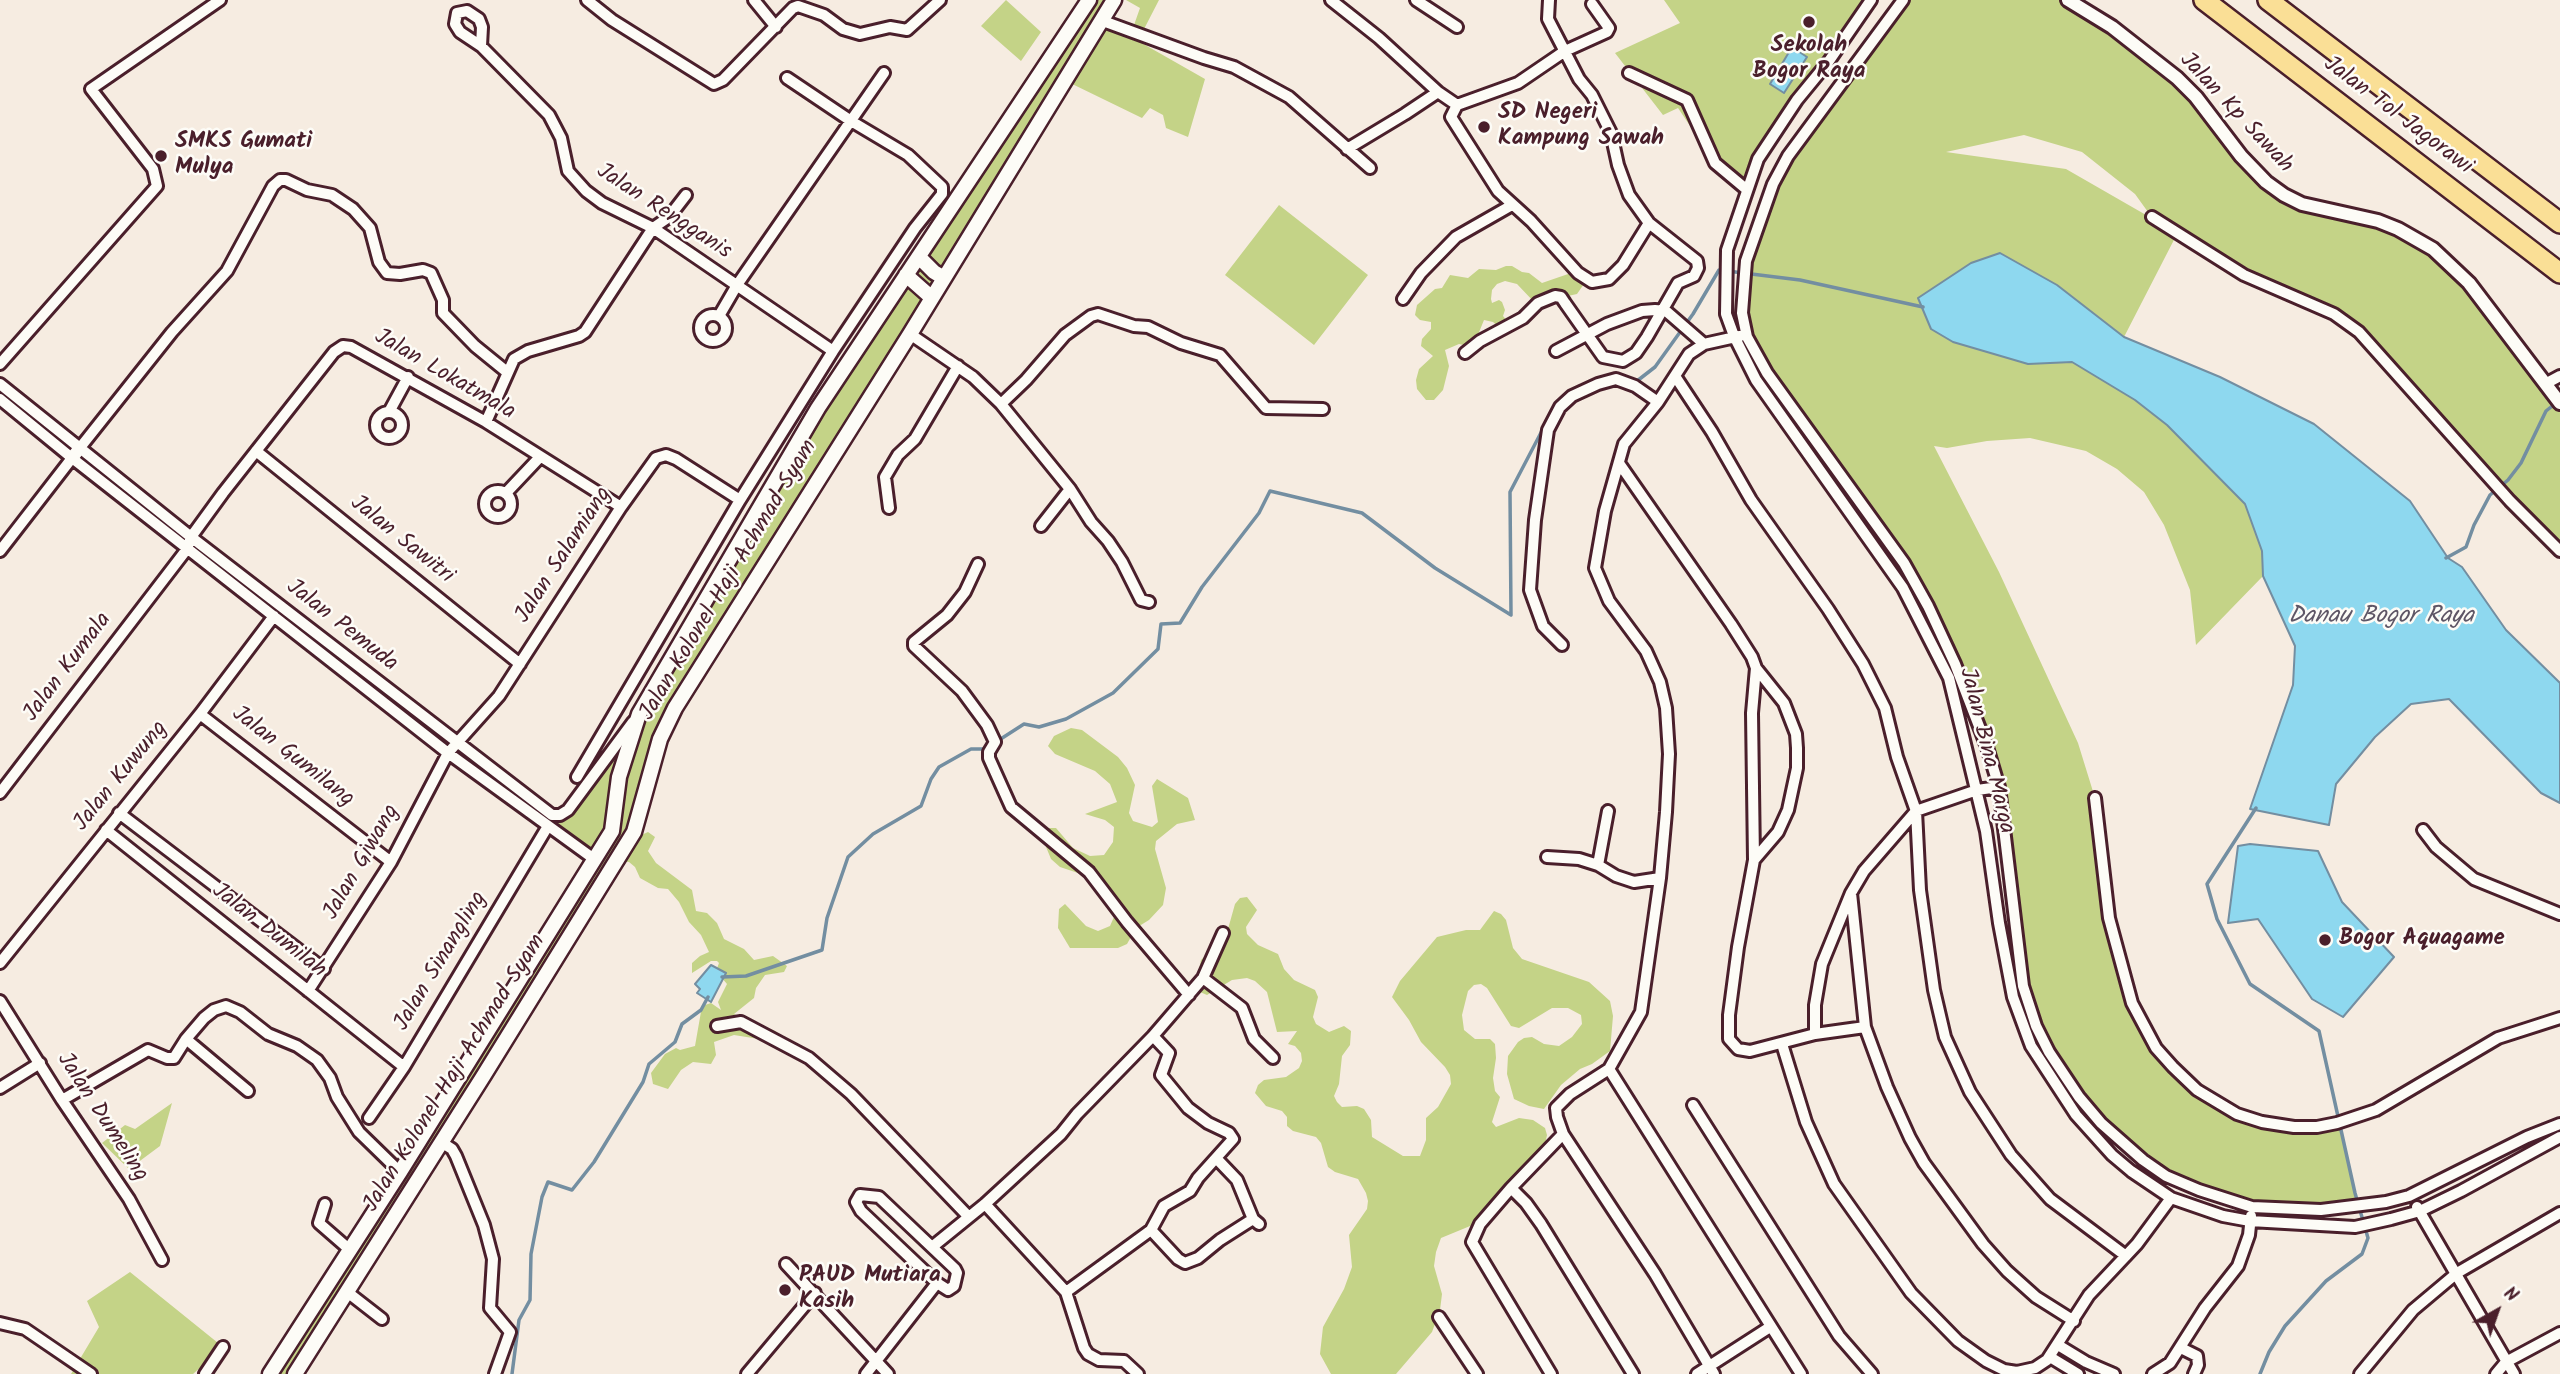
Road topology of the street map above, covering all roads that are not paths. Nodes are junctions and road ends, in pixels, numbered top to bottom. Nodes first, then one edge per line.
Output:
1 (220, 0) edge
2 (587, 0) edge
3 (754, 0) edge
4 (940, 0) edge
5 (1088, 0) edge
6 (1114, 0) edge
7 (1331, 0) edge
8 (1416, 0) edge
9 (1549, 0) edge
10 (1871, 0) edge
11 (1903, 0) edge
12 (2067, 0) edge
13 (2204, 0) edge
14 (2268, 0) edge
15 (1592, 4) dead end
16 (1103, 21) junction
17 (776, 27) junction
18 (1457, 27) dead end
19 (481, 46) dead end
20 (1565, 51) junction
21 (884, 73) dead end
22 (1629, 73) dead end
23 (787, 78) dead end
24 (1437, 92) junction
25 (1457, 105) junction
26 (850, 121) junction
27 (1347, 149) junction
28 (1370, 168) dead end
29 (1746, 190) junction
30 (686, 195) dead end
31 (1512, 205) junction
32 (2152, 217) dead end
33 (1649, 223) junction
34 (2560, 223) edge
35 (653, 228) junction
36 (1731, 238) junction
37 (1751, 248) junction
38 (919, 257) junction
39 (2560, 273) edge
40 (906, 275) junction
41 (944, 278) junction
42 (737, 285) junction
43 (932, 298) junction
44 (1403, 299) dead end
45 (1663, 310) junction
46 (719, 316) dead end
47 (910, 334) junction
48 (1588, 334) junction
49 (1734, 336) junction
50 (1747, 337) junction
51 (1704, 344) junction
52 (833, 351) junction
53 (1556, 351) dead end
54 (1465, 353) dead end
55 (0, 364) edge
56 (958, 366) junction
57 (507, 372) junction
58 (1675, 376) junction
59 (2560, 376) edge
60 (408, 377) junction
61 (0, 384) edge
62 (2549, 386) junction
63 (0, 398) edge
64 (1658, 402) junction
65 (2560, 403) edge
66 (1001, 404) junction
67 (1323, 410) dead end
68 (389, 412) dead end
69 (486, 422) junction
70 (256, 451) junction
71 (76, 454) junction
72 (540, 457) junction
73 (1619, 463) junction
74 (1070, 489) junction
75 (506, 493) dead end
76 (740, 499) junction
77 (621, 507) junction
78 (890, 508) dead end
79 (1041, 526) dead end
80 (191, 537) junction
81 (187, 549) junction
82 (0, 551) edge
83 (2560, 551) edge
84 (978, 564) dead end
85 (172, 569) joint
86 (1149, 602) dead end
87 (274, 616) junction
88 (1562, 645) dead end
89 (520, 664) junction
90 (1756, 668) junction
91 (200, 714) junction
92 (639, 714) junction
93 (456, 742) junction
94 (448, 753) junction
95 (577, 777) dead end
96 (1999, 787) junction
97 (1977, 790) junction
98 (0, 793) edge
99 (2095, 798) dead end
100 (1608, 811) dead end
101 (1916, 811) junction
102 (119, 813) junction
103 (548, 826) junction
104 (106, 830) junction
105 (2423, 830) dead end
106 (1547, 857) dead end
107 (594, 859) junction
108 (1754, 860) junction
109 (391, 862) junction
110 (1598, 864) junction
111 (1660, 878) junction
112 (1850, 893) junction
113 (2560, 914) edge
114 (1223, 933) dead end
115 (0, 963) edge
116 (324, 969) junction
117 (1202, 978) junction
118 (308, 991) junction
119 (512, 991) junction
120 (1189, 995) junction
121 (0, 1001) edge
122 (530, 1001) junction
123 (2560, 1018) edge
124 (717, 1026) dead end
125 (1865, 1027) junction
126 (1815, 1034) junction
127 (1153, 1036) junction
128 (186, 1039) junction
129 (1782, 1044) junction
130 (1273, 1058) dead end
131 (40, 1063) junction
132 (404, 1067) junction
133 (1609, 1069) junction
134 (0, 1088) edge
135 (248, 1091) dead end
136 (62, 1100) junction
137 (1692, 1105) dead end
138 (369, 1118) dead end
139 (2560, 1124) edge
140 (1563, 1133) junction
141 (2560, 1137) edge
142 (441, 1142) junction
143 (1216, 1158) junction
144 (400, 1172) junction
145 (1511, 1188) junction
146 (2409, 1196) junction
147 (2171, 1198) junction
148 (325, 1203) dead end
149 (985, 1204) junction
150 (2252, 1207) junction
151 (2420, 1211) junction
152 (2560, 1213) edge
153 (968, 1216) junction
154 (2250, 1221) junction
155 (1151, 1230) junction
156 (932, 1247) junction
157 (350, 1250) junction
158 (2126, 1256) junction
159 (163, 1260) dead end
160 (786, 1264) dead end
161 (2457, 1273) junction
162 (937, 1283) junction
163 (346, 1291) junction
164 (1066, 1292) junction
165 (815, 1293) junction
166 (1439, 1317) dead end
167 (382, 1319) dead end
168 (2074, 1321) junction
169 (0, 1323) edge
170 (1770, 1327) junction
171 (2560, 1332) edge
172 (2059, 1345) junction
173 (223, 1347) dead end
174 (2181, 1348) junction
175 (2050, 1356) junction
176 (877, 1361) junction
177 (2506, 1362) junction
178 (1711, 1370) edge
179 (91, 1374) edge
180 (205, 1374) edge
181 (270, 1374) edge
182 (295, 1374) edge
183 (495, 1374) edge
184 (747, 1374) edge
185 (866, 1374) edge
186 (888, 1374) edge
187 (1138, 1374) edge
188 (1476, 1374) edge
189 (1551, 1374) edge
190 (1633, 1374) edge
191 (1697, 1374) edge
192 (1801, 1374) edge
193 (1872, 1374) edge
194 (2078, 1374) edge
195 (2114, 1374) edge
196 (2153, 1374) edge
197 (2194, 1374) edge
198 (2360, 1374) edge
199 (2496, 1374) edge
200 (2514, 1374) edge

1 - 55 street
2 - 17 street
3 - 17 street
4 - 17 street
5 - 38 main road, Jalan Kolonel Haji Achmad Syam
6 - 16 main road, Jalan Kolonel Haji Achmad Syam
7 - 24 street
8 - 18 street
9 - 20 street
10 - 29 street, Jalan Bina Marga
11 - 37 street, Jalan Bina Marga
12 - 62 street, Jalan Kp Sawah
13 - 39 highway, Jalan Tol Jagorawi
14 - 34 highway, Jalan Tol Jagorawi
15 - 20 street
16 - 27 street
16 - 41 main road, Jalan Kolonel Haji Achmad Syam
19 - 35 street, Jalan Rengganis
20 - 25 street
20 - 33 street
21 - 26 street
22 - 29 street
23 - 26 street
24 - 25 street
24 - 27 street
25 - 31 street
26 - 42 street
26 - 52 street
27 - 28 street
29 - 36 street, Jalan Bina Marga
30 - 35 street
31 - 33 street
31 - 44 street
32 - 83 street
33 - 45 street
35 - 42 street, Jalan Rengganis
35 - 57 street
36 - 37 street
36 - 49 street, Jalan Bina Marga
37 - 50 street, Jalan Bina Marga
38 - 40 main road, Jalan Kolonel Haji Achmad Syam
38 - 41 main road
40 - 43 main road
40 - 92 main road, Jalan Kolonel Haji Achmad Syam
41 - 43 main road, Jalan Kolonel Haji Achmad Syam
42 - 46 street
42 - 52 street, Jalan Rengganis
43 - 47 main road, Jalan Kolonel Haji Achmad Syam
45 - 48 street
45 - 48 street
45 - 51 street
47 - 56 street
47 - 122 main road, Jalan Kolonel Haji Achmad Syam
48 - 53 street
48 - 54 street
49 - 50 street
49 - 51 street
49 - 97 street, Jalan Bina Marga
50 - 96 street, Jalan Bina Marga
51 - 58 street
52 - 76 street
56 - 66 street
56 - 78 street
57 - 69 street
57 - 71 street
58 - 64 street
58 - 101 street
59 - 62 street
60 - 68 street
60 - 69 street, Jalan Lokatmala
60 - 70 street, Jalan Lokatmala
61 - 71 street, Jalan Pemuda
62 - 65 street, Jalan Kp Sawah
63 - 71 street, Jalan Pemuda
64 - 73 street
64 - 88 street
66 - 67 street
66 - 74 street
69 - 72 street, Jalan Lokatmala
70 - 80 street, Jalan Lokatmala
70 - 89 street, Jalan Sawitri
71 - 80 street, Jalan Pemuda
71 - 81 street, Jalan Pemuda
71 - 82 street
72 - 75 street
72 - 77 street, Jalan Lokatmala
73 - 90 street
73 - 111 street
74 - 79 street
74 - 86 street
76 - 77 street, Jalan Salamiang
76 - 95 street
77 - 89 street, Jalan Salamiang
80 - 81 street, Jalan Lokatmala
80 - 93 street, Jalan Pemuda
81 - 85 street, Jalan Lokatmala
81 - 87 street, Jalan Pemuda
84 - 120 street
85 - 98 street, Jalan Kumala
87 - 91 street, Jalan Kuwung
87 - 94 street, Jalan Pemuda
89 - 93 street, Jalan Salamiang
90 - 108 street
90 - 108 street
91 - 102 street, Jalan Kuwung
91 - 109 street, Jalan Gumilang
92 - 93 street, Jalan Pemuda
92 - 107 main road, Jalan Kolonel Haji Achmad Syam
93 - 94 street, Jalan Salamiang
94 - 103 street, Jalan Pemuda
94 - 109 street, Jalan Giwang
96 - 97 street
96 - 150 street, Jalan Bina Marga
97 - 101 street
97 - 147 street, Jalan Bina Marga
99 - 123 street
100 - 110 street
101 - 112 street
101 - 158 street
102 - 104 street, Jalan Kuwung
102 - 116 street, Jalan Dumilah
103 - 107 street, Jalan Pemuda
103 - 132 street, Jalan Sinangling
104 - 115 street, Jalan Kuwung
104 - 118 street, Jalan Dumilah
105 - 113 street
106 - 110 street
107 - 119 main road, Jalan Kolonel Haji Achmad Syam
108 - 129 street
109 - 116 street, Jalan Giwang
110 - 111 street
111 - 133 street
112 - 125 street
112 - 126 street
114 - 117 street
116 - 118 street, Jalan Giwang
117 - 120 street
117 - 130 street
118 - 132 street, Jalan Dumilah
119 - 122 main road
119 - 144 main road, Jalan Kolonel Haji Achmad Syam
120 - 127 street
121 - 131 street, Jalan Dumeling
122 - 142 main road, Jalan Kolonel Haji Achmad Syam
124 - 153 street
125 - 126 street
125 - 168 street
126 - 129 street
127 - 143 street
127 - 149 street
128 - 135 street
128 - 136 street
128 - 144 street
129 - 175 street
131 - 134 street
131 - 136 street, Jalan Dumeling
132 - 138 street, Jalan Sinangling
133 - 140 street
133 - 170 street
136 - 159 street, Jalan Dumeling
137 - 193 street
139 - 146 street, Jalan Bina Marga
140 - 145 street
140 - 178 street
141 - 151 street
142 - 163 main road, Jalan Kolonel Haji Achmad Syam
142 - 183 street
143 - 155 street
143 - 155 street
144 - 157 main road, Jalan Kolonel Haji Achmad Syam
145 - 189 street
145 - 190 street
146 - 150 street, Jalan Bina Marga
146 - 151 street
147 - 154 street, Jalan Bina Marga
147 - 158 street
148 - 157 street
149 - 153 street
149 - 164 street
150 - 154 street
151 - 154 street, Jalan Bina Marga
151 - 161 street
152 - 161 street
153 - 156 street
154 - 174 street
155 - 164 street
156 - 162 street
156 - 162 street
157 - 181 main road, Jalan Kolonel Haji Achmad Syam
158 - 168 street
160 - 165 street
161 - 177 street
161 - 198 street
162 - 176 street
163 - 167 street
163 - 182 main road, Jalan Kolonel Haji Achmad Syam
164 - 187 street
165 - 176 street
165 - 184 street
166 - 188 street
168 - 172 street
169 - 179 street
170 - 178 street
170 - 192 street
171 - 177 street
172 - 175 street
172 - 195 street
173 - 180 street
174 - 196 street
174 - 197 street
175 - 194 street
176 - 185 street
176 - 186 street
177 - 199 street
177 - 200 street
178 - 191 street

